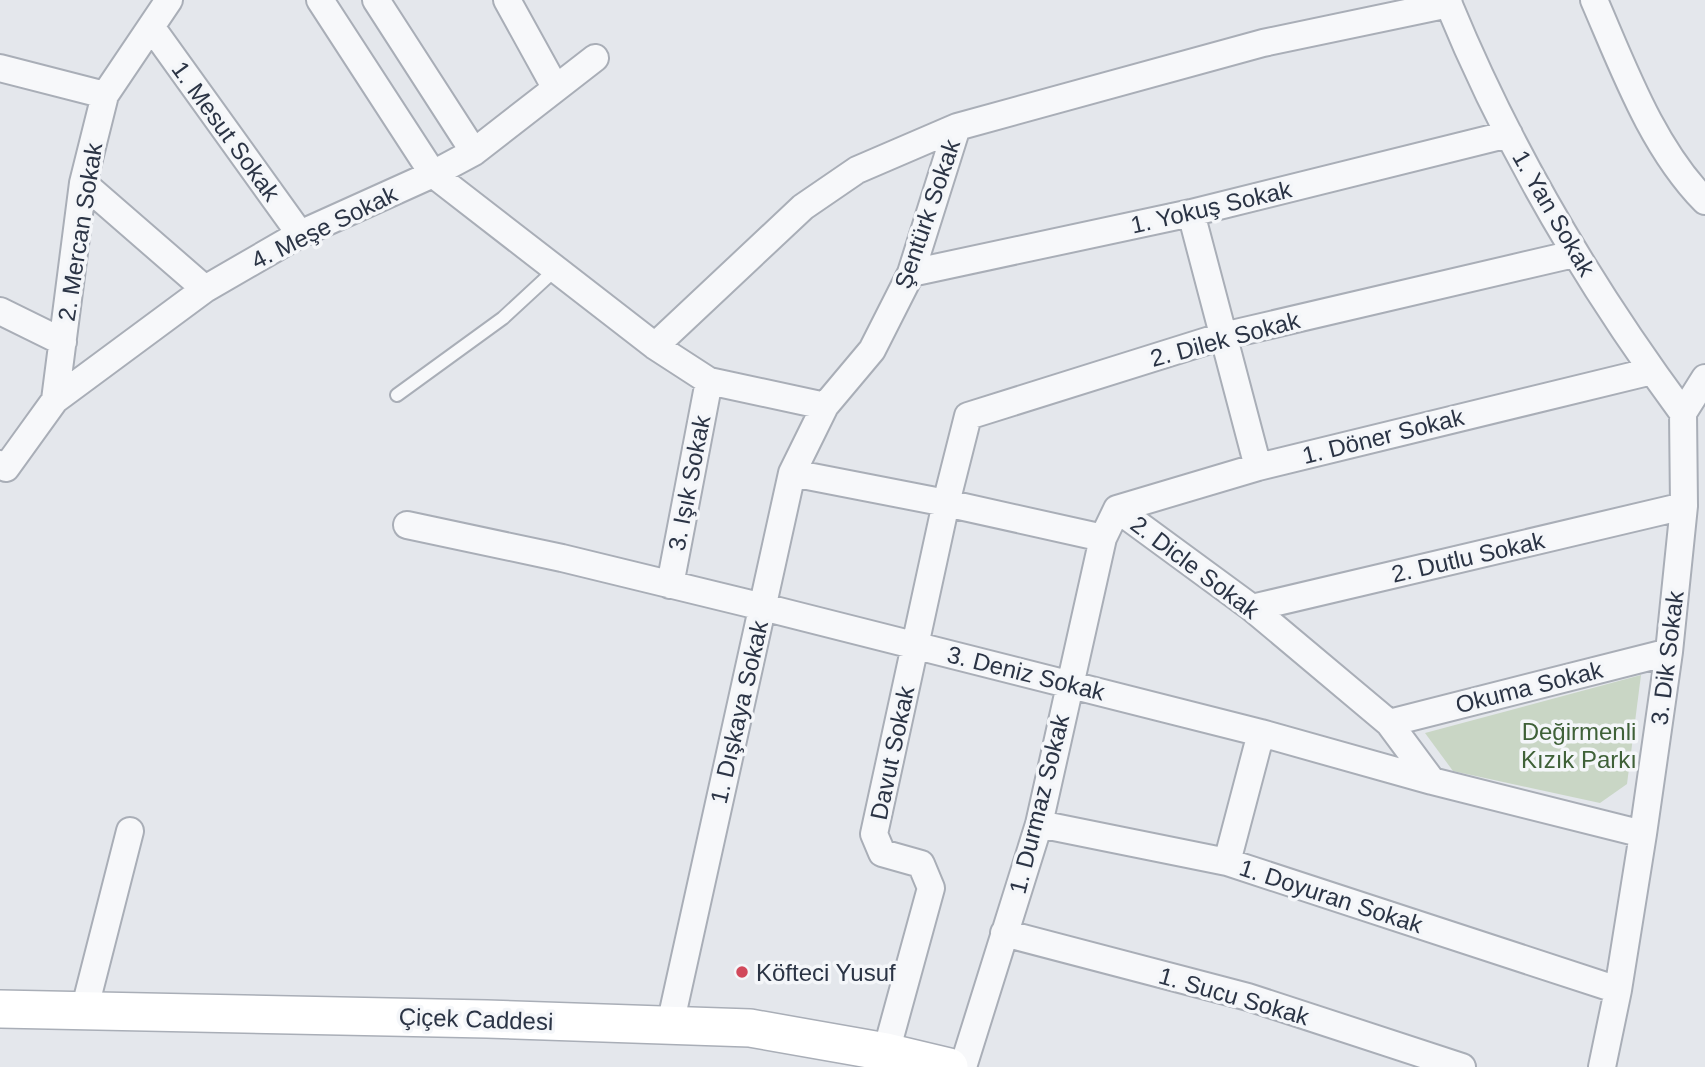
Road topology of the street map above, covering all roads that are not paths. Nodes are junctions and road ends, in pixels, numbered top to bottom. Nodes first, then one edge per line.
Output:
1 (169, 0) edge
2 (320, 0) edge
3 (376, 0) edge
4 (507, 0) edge
5 (1594, 0) edge
6 (1448, 2) edge
7 (152, 28) junction
8 (595, 58) dead end
9 (0, 68) edge
10 (555, 87) junction
11 (106, 94) junction
12 (957, 127) junction
13 (1509, 134) junction
14 (474, 152) junction
15 (433, 174) junction
16 (83, 183) junction
17 (1705, 201) edge
18 (1191, 213) junction
19 (300, 234) junction
20 (1574, 254) junction
21 (556, 269) junction
22 (911, 273) junction
23 (205, 289) junction
24 (0, 311) edge
25 (1223, 336) junction
26 (63, 341) junction
27 (655, 346) junction
28 (1652, 371) junction
29 (1705, 377) edge
30 (709, 381) junction
31 (397, 394) dead end
32 (55, 400) junction
33 (825, 406) junction
34 (1683, 414) junction
35 (3, 466) edge
36 (1258, 467) junction
37 (792, 473) junction
38 (946, 503) junction
39 (1684, 506) junction
40 (1117, 509) junction
41 (407, 525) dead end
42 (1103, 538) junction
43 (670, 585) junction
44 (763, 607) junction
45 (1252, 608) junction
46 (915, 646) junction
47 (1669, 652) junction
48 (1069, 684) junction
49 (1389, 723) junction
50 (1261, 733) junction
51 (1432, 781) junction
52 (1039, 824) junction
53 (130, 831) dead end
54 (1643, 834) junction
55 (1227, 862) junction
56 (1004, 933) junction
57 (1618, 990) junction
58 (0, 1009) edge
59 (84, 1011) junction
60 (670, 1025) junction
61 (886, 1052) junction
62 (949, 1067) edge
63 (963, 1067) edge
64 (1462, 1067) edge
65 (1602, 1067) edge

1 - 7 street, 2. Mercan Sokak
2 - 15 street
3 - 14 street
4 - 10 street
5 - 17 street
6 - 12 street, Şentürk Sokak
6 - 13 street, 1. Yan Sokak
7 - 11 street, 2. Mercan Sokak
7 - 19 street, 1. Mesut Sokak
8 - 10 street, 4. Meşe Sokak
9 - 11 street
10 - 14 street, 4. Meşe Sokak
11 - 16 street, 2. Mercan Sokak
12 - 22 street, Şentürk Sokak
12 - 27 street
13 - 18 street, 1. Yokuş Sokak
13 - 20 street, 1. Yan Sokak
14 - 15 street, 4. Meşe Sokak
15 - 19 street, 4. Meşe Sokak
15 - 21 street
16 - 23 street
16 - 26 street, 2. Mercan Sokak
18 - 22 street, 1. Yokuş Sokak
18 - 25 street
19 - 23 street, 4. Meşe Sokak
20 - 25 street, 2. Dilek Sokak
20 - 28 street, 1. Yan Sokak
21 - 27 street
21 - 31 lane
22 - 33 street, Şentürk Sokak
23 - 32 street, 4. Meşe Sokak
24 - 26 street
25 - 36 street
25 - 38 street, 2. Dilek Sokak
26 - 32 street, 2. Mercan Sokak
27 - 30 street
28 - 34 street, 1. Yan Sokak
28 - 36 street, 1. Döner Sokak
29 - 34 street
30 - 33 street
30 - 43 street, 3. Işık Sokak
32 - 35 street, 2. Mercan Sokak
33 - 37 street, 1. Dışkaya Sokak
34 - 39 street, 3. Dik Sokak
36 - 40 street, 1. Döner Sokak
37 - 38 street, 2. Dicle Sokak
37 - 44 street, 1. Dışkaya Sokak
38 - 42 street, 2. Dicle Sokak
38 - 46 street, Davut Sokak
39 - 45 street, 2. Dutlu Sokak
39 - 47 street, 3. Dik Sokak
40 - 42 street, 2. Dicle Sokak
40 - 45 street, 2. Dicle Sokak
41 - 43 street, 3. Deniz Sokak
42 - 48 street, 1. Durmaz Sokak
43 - 44 street, 3. Deniz Sokak
44 - 46 street, 3. Deniz Sokak
44 - 60 street, 1. Dışkaya Sokak
45 - 49 street, 2. Dicle Sokak
46 - 48 street, 3. Deniz Sokak
46 - 61 street, Davut Sokak
47 - 49 street, Okuma Sokak
47 - 54 street, 3. Dik Sokak
48 - 50 street, 3. Deniz Sokak
48 - 52 street, 1. Durmaz Sokak
49 - 51 street, 2. Dicle Sokak
50 - 51 street, 3. Deniz Sokak
50 - 55 street
51 - 54 street, 3. Deniz Sokak
52 - 55 street, 1. Doyuran Sokak
52 - 56 street, 1. Durmaz Sokak
53 - 59 street
54 - 57 street, 3. Dik Sokak
55 - 57 street, 1. Doyuran Sokak
56 - 63 street, 1. Durmaz Sokak
56 - 64 street, 1. Sucu Sokak
57 - 65 street, 3. Dik Sokak
58 - 59 main road, Çiçek Caddesi
59 - 60 main road, Çiçek Caddesi
60 - 61 main road, Çiçek Caddesi
61 - 62 main road, Çiçek Caddesi

